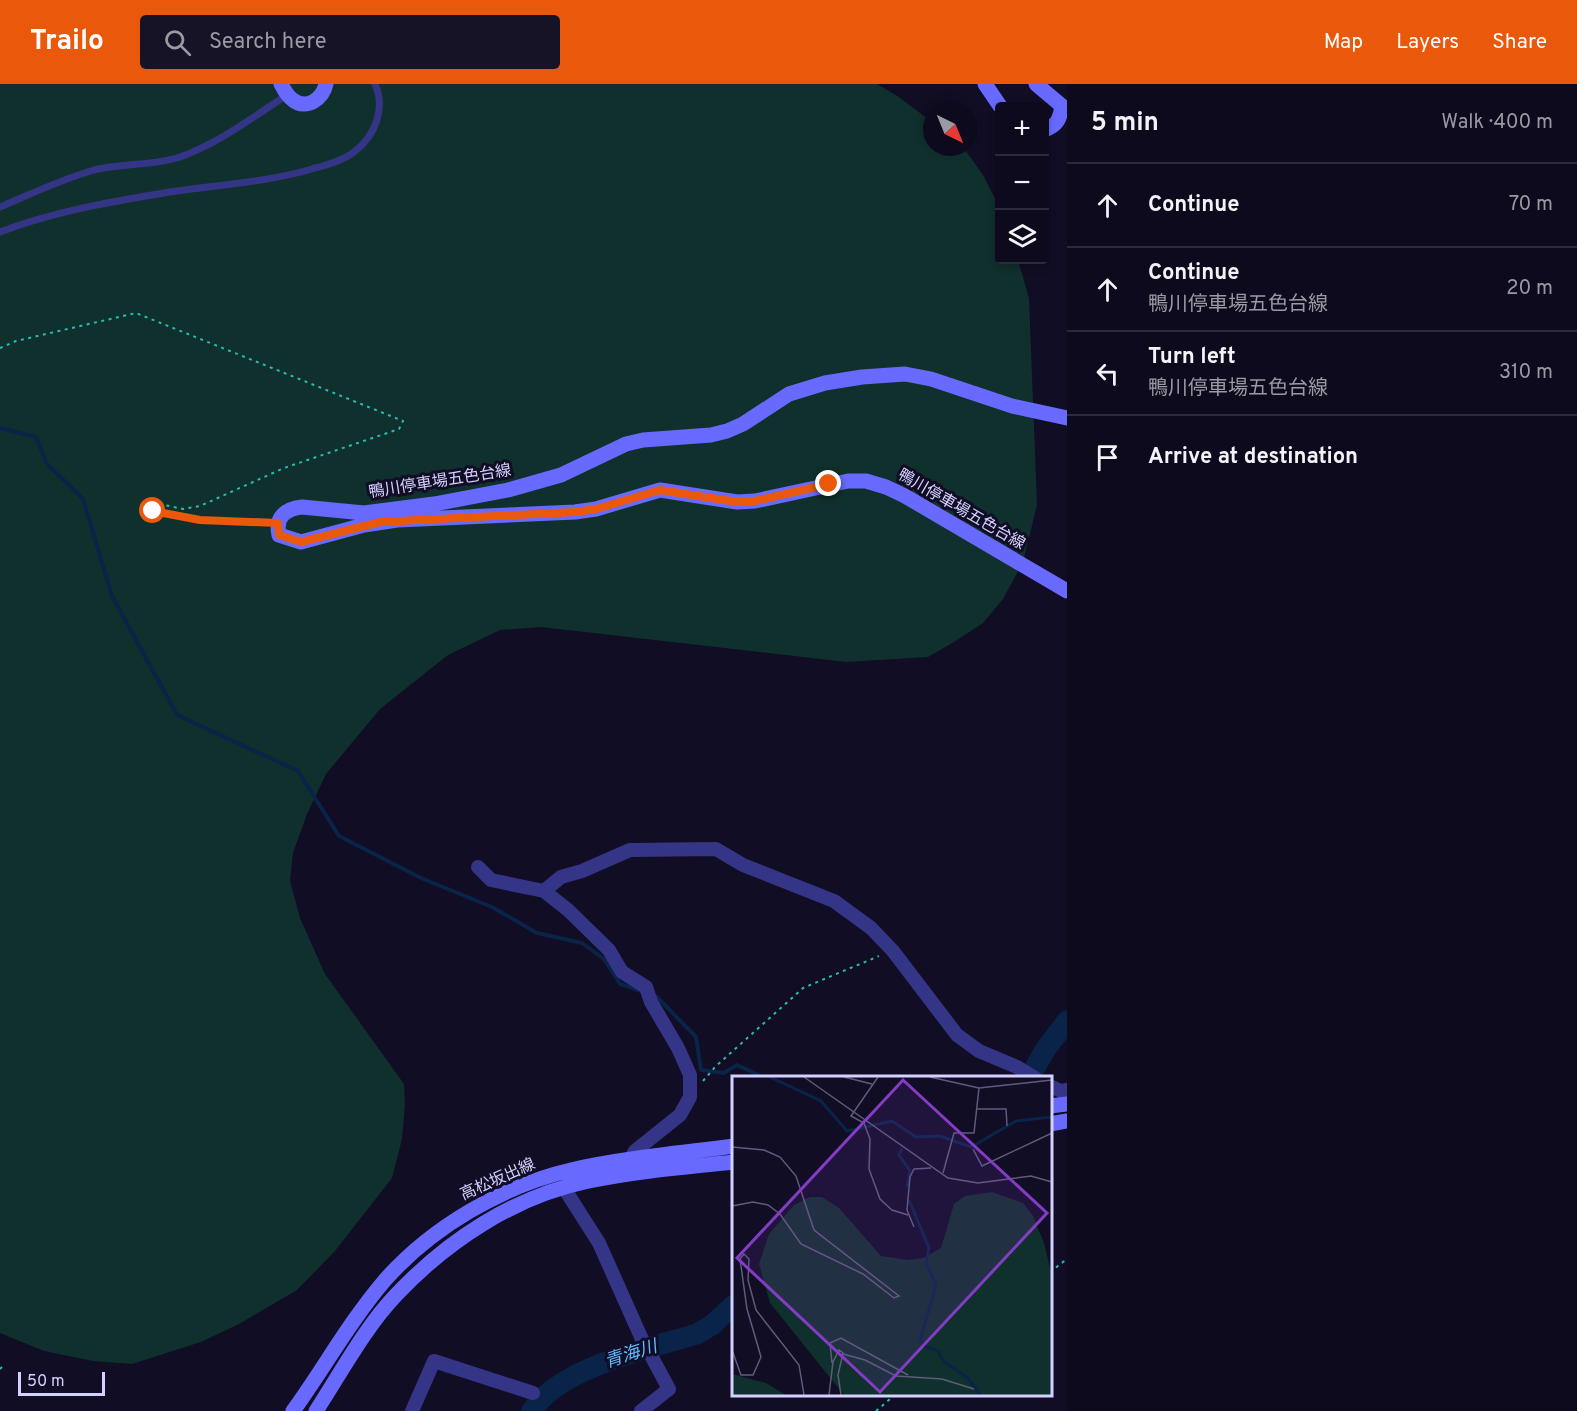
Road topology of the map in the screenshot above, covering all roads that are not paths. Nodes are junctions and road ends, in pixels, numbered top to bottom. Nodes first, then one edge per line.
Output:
1 (326, 84) edge
2 (375, 84) edge
3 (985, 84) edge
4 (1036, 84) edge
5 (284, 89) edge
6 (997, 102) edge
7 (1049, 128) edge
8 (0, 207) edge
9 (0, 232) edge
10 (1067, 418) edge
11 (1067, 591) edge
12 (478, 867) dead end
13 (544, 891) junction
14 (1029, 1075) edge
15 (1052, 1087) edge
16 (1067, 1090) edge
17 (1067, 1104) edge
18 (1052, 1106) edge
19 (1067, 1121) edge
20 (1052, 1124) edge
21 (732, 1146) edge
22 (630, 1160) junction
23 (732, 1162) edge
24 (564, 1188) junction
25 (533, 1393) dead end
26 (293, 1411) edge
27 (316, 1411) edge
28 (412, 1411) edge
29 (641, 1411) edge

1 - 5 main road
2 - 9 lane
3 - 6 main road
4 - 7 main road
5 - 8 lane
10 - 11 main road, 鴨川停車場五色台線
12 - 13 street
13 - 14 street
13 - 22 street
15 - 16 street
17 - 18 main road
19 - 20 main road
21 - 22 main road, 高松坂出線
22 - 26 main road, 高松坂出線
23 - 24 main road, 高松坂出線
24 - 27 main road, 高松坂出線
24 - 29 street
25 - 28 street

